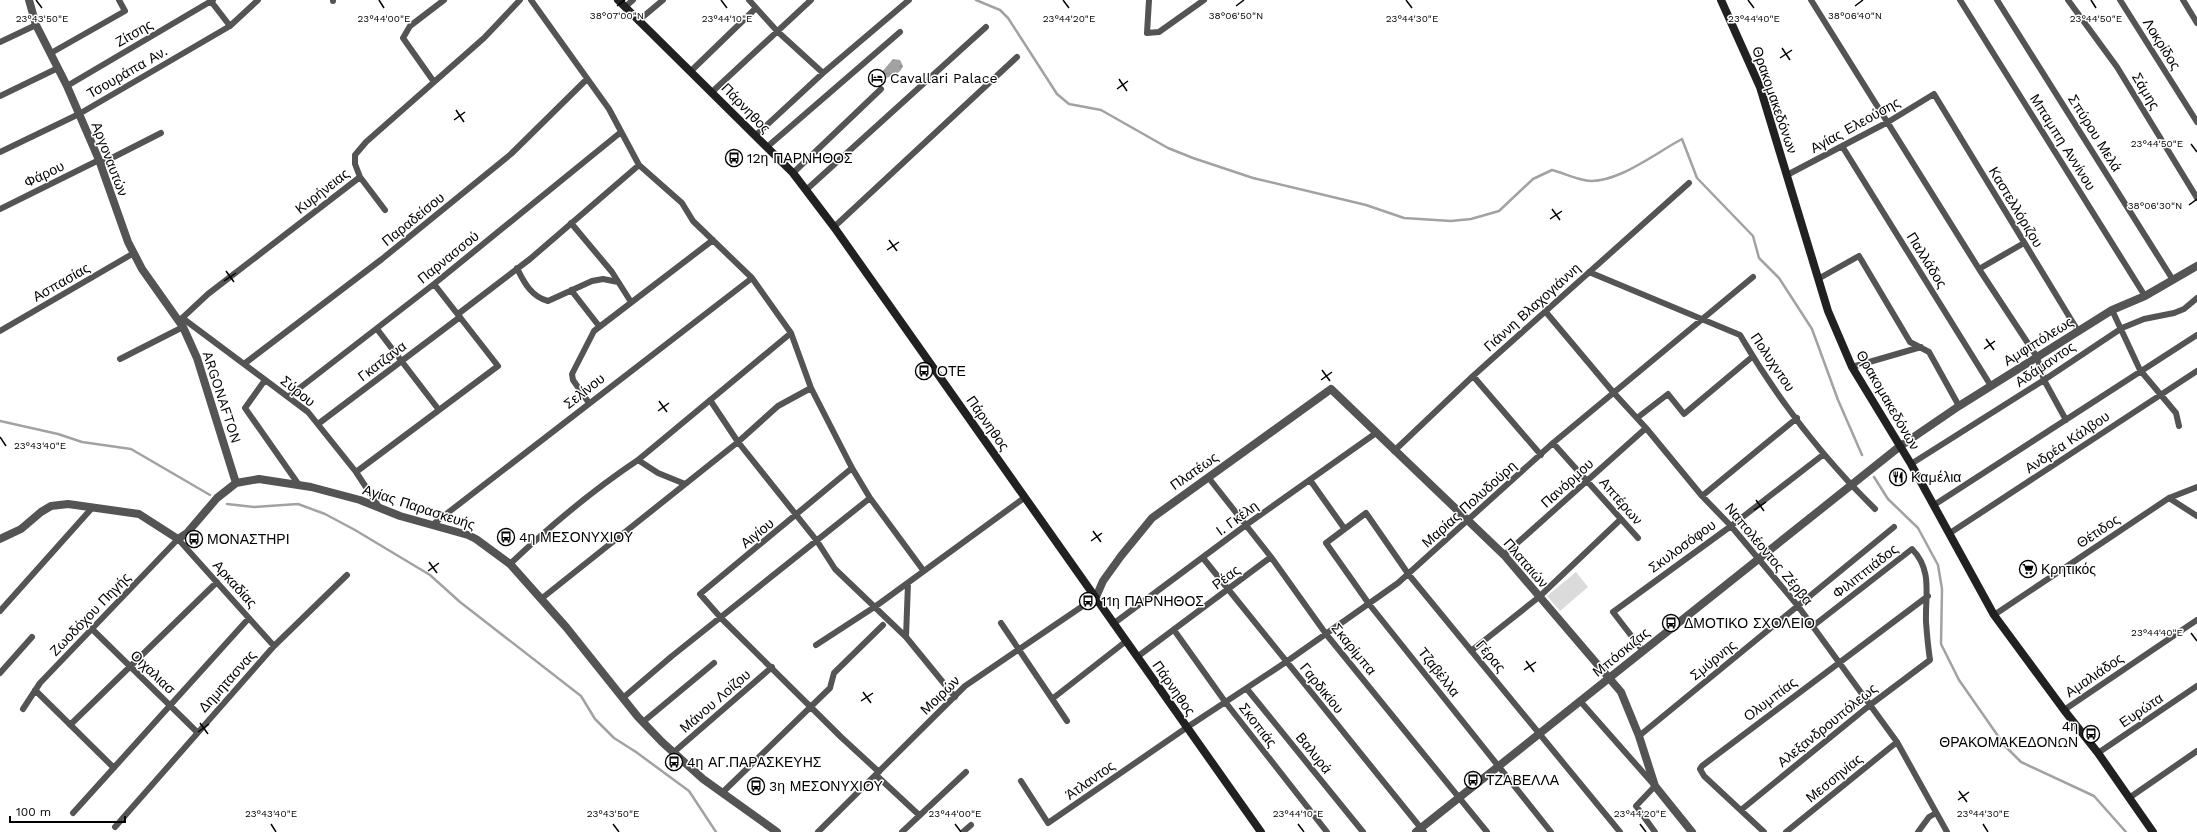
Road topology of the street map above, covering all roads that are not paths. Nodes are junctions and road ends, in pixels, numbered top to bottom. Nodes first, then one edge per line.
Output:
1 (29, 0) edge
2 (119, 0) edge
3 (258, 0) edge
4 (444, 0) edge
5 (520, 0) edge
6 (531, 0) edge
7 (618, 0) edge
8 (633, 0) edge
9 (663, 0) edge
10 (749, 0) edge
11 (811, 0) edge
12 (909, 0) edge
13 (1149, 0) edge
14 (1204, 0) edge
15 (1722, 0) edge
16 (1811, 0) edge
17 (1960, 0) edge
18 (1997, 0) edge
19 (2068, 0) edge
20 (2120, 0) edge
21 (2183, 0) edge
22 (211, 1) edge
23 (625, 7) junction
24 (756, 8) junction
25 (638, 21) junction
26 (2197, 23) edge
27 (36, 25) junction
28 (230, 26) junction
29 (986, 28) dead end
30 (776, 31) junction
31 (900, 32) dead end
32 (0, 42) edge
33 (51, 53) junction
34 (1017, 57) dead end
35 (58, 68) junction
36 (691, 71) junction
37 (823, 73) junction
38 (587, 79) junction
39 (434, 82) junction
40 (67, 86) junction
41 (881, 89) dead end
42 (712, 92) junction
43 (1934, 94) joint
44 (0, 96) edge
45 (79, 114) junction
46 (1888, 122) junction
47 (2197, 122) edge
48 (621, 132) junction
49 (160, 133) dead end
50 (755, 136) junction
51 (1842, 146) junction
52 (767, 147) junction
53 (0, 152) edge
54 (100, 162) junction
55 (639, 165) junction
56 (793, 173) junction
57 (1787, 175) junction
58 (360, 177) junction
59 (1689, 183) dead end
60 (806, 190) junction
61 (2197, 198) edge
62 (0, 209) edge
63 (385, 210) dead end
64 (571, 223) junction
65 (834, 227) junction
66 (713, 240) junction
67 (2024, 243) junction
68 (134, 253) junction
69 (2197, 266) edge
70 (517, 268) junction
71 (1979, 269) junction
72 (1589, 272) junction
73 (752, 278) junction
74 (1753, 278) dead end
75 (1818, 279) junction
76 (2173, 280) junction
77 (618, 282) junction
78 (434, 284) junction
79 (571, 290) junction
80 (2145, 296) junction
81 (2197, 298) edge
82 (632, 302) junction
83 (2112, 310) junction
84 (1545, 311) junction
85 (459, 316) junction
86 (1701, 320) junction
87 (181, 324) junction
88 (599, 326) junction
89 (2122, 328) junction
90 (377, 329) junction
91 (0, 331) edge
92 (2078, 331) junction
93 (791, 334) junction
94 (2197, 335) edge
95 (1921, 347) junction
96 (1752, 356) junction
97 (2037, 357) junction
98 (120, 358) dead end
99 (402, 361) junction
100 (244, 364) junction
101 (1852, 367) junction
102 (2140, 370) junction
103 (2197, 372) edge
104 (1473, 376) junction
105 (265, 380) junction
106 (2044, 380) junction
107 (1991, 386) junction
108 (811, 388) junction
109 (1330, 390) joint
110 (1613, 392) junction
111 (2160, 394) junction
112 (288, 397) junction
113 (710, 400) junction
114 (589, 403) junction
115 (1959, 406) junction
116 (439, 410) junction
117 (1637, 418) junction
118 (1797, 418) junction
119 (2066, 420) junction
120 (318, 424) junction
121 (2179, 426) dead end
122 (1646, 428) junction
123 (1376, 433) junction
124 (738, 442) junction
125 (1554, 443) junction
126 (1899, 447) junction
127 (1394, 451) junction
128 (1824, 454) junction
129 (1541, 455) junction
130 (638, 460) junction
131 (1911, 464) junction
132 (852, 468) junction
133 (356, 472) junction
134 (1208, 477) junction
135 (1310, 480) junction
136 (1587, 481) junction
137 (236, 483) junction
138 (685, 484) junction
139 (299, 485) junction
140 (1851, 485) junction
141 (2197, 487) edge
142 (1702, 496) junction
143 (870, 498) junction
144 (1024, 498) junction
145 (2169, 498) junction
146 (1934, 505) junction
147 (379, 506) junction
148 (92, 508) junction
149 (1875, 509) dead end
150 (796, 516) junction
151 (2197, 516) edge
152 (1621, 519) junction
153 (1468, 521) junction
154 (432, 525) junction
155 (1246, 525) junction
156 (1731, 526) junction
157 (1344, 528) junction
158 (1894, 528) dead end
159 (1950, 533) junction
160 (1638, 538) dead end
161 (0, 539) edge
162 (178, 539) junction
163 (817, 541) junction
164 (1504, 555) junction
165 (1271, 557) junction
166 (1202, 558) junction
167 (1758, 559) junction
168 (510, 564) junction
169 (923, 570) junction
170 (346, 575) dead end
171 (1409, 575) junction
172 (217, 582) junction
173 (908, 583) junction
174 (1228, 590) junction
175 (1928, 596) junction
176 (1096, 597) junction
177 (1539, 597) junction
178 (541, 599) junction
179 (1370, 604) junction
180 (876, 606) junction
181 (1798, 606) junction
182 (0, 611) edge
183 (1994, 615) junction
184 (250, 618) junction
185 (721, 618) junction
186 (2197, 620) edge
187 (1001, 624) dead end
188 (1113, 624) junction
189 (883, 625) dead end
190 (1813, 626) junction
191 (92, 629) junction
192 (1174, 630) junction
193 (1326, 634) junction
194 (32, 637) dead end
195 (906, 637) junction
196 (1125, 642) junction
197 (816, 645) dead end
198 (274, 646) junction
199 (1019, 650) junction
200 (1471, 651) junction
201 (1643, 651) junction
202 (1136, 657) junction
203 (1286, 662) junction
204 (1839, 662) junction
205 (714, 663) dead end
206 (130, 666) junction
207 (772, 667) junction
208 (0, 673) edge
209 (1609, 678) junction
210 (2197, 686) edge
211 (1247, 689) junction
212 (35, 690) junction
213 (624, 697) junction
214 (955, 697) junction
215 (1052, 699) junction
216 (1580, 701) junction
217 (1226, 703) junction
218 (1870, 705) junction
219 (171, 706) junction
220 (811, 706) junction
221 (23, 709) dead end
222 (2064, 710) junction
223 (1067, 721) dead end
224 (643, 722) junction
225 (70, 725) junction
226 (1186, 728) junction
227 (198, 732) junction
228 (1540, 733) junction
229 (1640, 736) junction
230 (1897, 742) junction
231 (2197, 751) edge
232 (674, 752) junction
233 (2098, 753) junction
234 (1498, 767) junction
235 (114, 768) junction
236 (966, 772) dead end
237 (877, 773) junction
238 (1021, 781) dead end
239 (1655, 786) junction
240 (723, 792) junction
241 (1460, 798) junction
242 (2129, 798) junction
243 (1741, 810) junction
244 (1936, 813) junction
245 (73, 814) dead end
246 (920, 815) junction
247 (971, 825) dead end
248 (115, 827) dead end
249 (1420, 831) edge
250 (777, 832) edge
251 (818, 832) edge
252 (902, 832) edge
253 (963, 832) edge
254 (1261, 832) edge
255 (1327, 832) edge
256 (1363, 832) edge
257 (1487, 832) edge
258 (1551, 832) edge
259 (1620, 832) edge
260 (1655, 832) edge
261 (1692, 832) edge
262 (1764, 832) edge
263 (1786, 832) edge
264 (1918, 832) edge
265 (1947, 832) edge
266 (2153, 832) edge

1 - 27 street, Αργοναυτών
2 - 33 street
3 - 28 street, Τσουράπα Αν.
4 - 39 street
5 - 39 street, Κυρήνειας
6 - 38 street
7 - 23 main road, Πάρνηθος
8 - 23 street
9 - 25 street
10 - 24 street
11 - 30 street
12 - 37 street
13 - 14 street
15 - 57 main road, Θρακομακεδόνων
16 - 46 street
17 - 80 street, Μπαμπη Αννίνου
18 - 76 street, Σπύρου Μελά
19 - 61 street, Σάμης
20 - 47 street, Λοκρίδος
21 - 26 street
22 - 28 street
22 - 40 street, Ζίτσης
23 - 25 main road, Πάρνηθος
24 - 30 street
24 - 36 street
25 - 36 main road, Πάρνηθος
27 - 32 street
27 - 33 street, Αργοναυτών
28 - 45 street, Τσουράπα Αν.
29 - 60 street
30 - 37 street
30 - 42 street
31 - 52 street
33 - 35 street, Αργοναυτών
34 - 65 street
35 - 40 street, Αργοναυτών
35 - 44 street
36 - 42 main road, Πάρνηθος
37 - 50 street
38 - 48 street
38 - 100 street, Παραδείσου
39 - 58 street, Κυρήνειας
40 - 45 street, Αργοναυτών
41 - 56 street
42 - 50 main road, Πάρνηθος
43 - 46 street, Αγίας Ελεούσης
43 - 67 street, Καστελλόριζου
45 - 53 street, Τσουράπα Αν.
45 - 54 street, Αργοναυτών
46 - 51 street, Αγίας Ελεούσης
46 - 71 street
48 - 55 street
48 - 78 street, Παρνασσού
49 - 54 street, Φάρου
50 - 52 main road, Πάρνηθος
51 - 57 street, Αγίας Ελεούσης
51 - 107 street, Παλλάδος
52 - 56 main road, Πάρνηθος
54 - 62 street, Φάρου
54 - 68 street, Αργοναυτών
55 - 64 street, Γκατζανα
55 - 66 street
56 - 60 main road, Πάρνηθος
57 - 75 main road, Θρακομακεδόνων
58 - 63 street
58 - 87 street, Κυρήνειας
59 - 72 street, Γιάννη Βλαχογιάννη
60 - 65 main road, Πάρνηθος
64 - 70 street, Γκατζανα
64 - 77 street
65 - 144 main road, Πάρνηθος
66 - 73 street
66 - 82 street
67 - 71 street
67 - 92 street, Καστελλόριζου
68 - 87 street, Αργοναυτών
68 - 91 street, Ασπασίας
69 - 76 street, Αμφιπόλεως
70 - 79 street
70 - 85 street, Γκατζανα
71 - 97 street
72 - 84 street, Γιάννη Βλαχογιάννη
72 - 86 street, Πολυχντου
73 - 93 street
73 - 114 street, Σελίνου
74 - 86 street, Μαρίας Πολυδούρη
75 - 95 street
75 - 101 main road, Θρακομακεδόνων
76 - 80 street, Αμφιπόλεως
77 - 79 street
77 - 82 street
78 - 85 street
78 - 90 street, Παρνασσού
79 - 88 street
80 - 83 street, Αμφιπόλεως
81 - 89 street, Αδάμαντος
82 - 88 street
83 - 89 street
83 - 92 street, Αμφιπόλεως
84 - 104 street, Γιάννη Βλαχογιάννη
84 - 110 street, Ναπολέοντος Ζέρβα
85 - 99 street, Γκατζανα
85 - 116 street
86 - 96 street, Πολυχντου
86 - 110 street, Μαρίας Πολυδούρη
87 - 98 street, Κυρήνειας
87 - 100 street, Σύρου
87 - 137 street, ARGONAFTON
88 - 114 street
89 - 102 street
89 - 106 street, Αδάμαντος
90 - 99 street
90 - 112 street, Παρνασσού
92 - 97 street, Αμφιπόλεως
93 - 108 street
93 - 113 street
94 - 102 street
95 - 101 street
95 - 115 street
96 - 117 street
96 - 118 street, Πολυχντου
97 - 106 street
97 - 107 street, Αμφιπόλεως
99 - 116 street
99 - 120 street, Γκατζανα
100 - 105 street, Σύρου
101 - 126 main road, Θρακομακεδόνων
102 - 111 street
102 - 119 street
103 - 111 street, Ανδρέα Κάλβου
104 - 127 street, Γιάννη Βλαχογιάννη
104 - 129 street
105 - 112 street, Σύρου
105 - 139 street
106 - 119 street
106 - 131 street, Αδάμαντος
107 - 115 street, Αμφιπόλεως
108 - 124 street
108 - 132 street
109 - 123 street, Πλαταιών
109 - 134 street, Πλατέως
110 - 117 street, Ναπολέοντος Ζέρβα
110 - 125 street, Μαρίας Πολυδούρη
111 - 121 street
111 - 159 street, Ανδρέα Κάλβου
112 - 120 street, Σύρου
113 - 124 street
113 - 130 street
114 - 154 street, Σελίνου
115 - 126 street, Αμφιπόλεως
116 - 133 street
117 - 122 street, Ναπολέοντος Ζέρβα
118 - 128 street, Πολυχντου
118 - 142 street
119 - 146 street
120 - 133 street, Σύρου
122 - 136 street, Πανόρμου
122 - 142 street, Ναπολέοντος Ζέρβα
123 - 127 street, Πλαταιών
123 - 135 street, Ι. Γκέλη
124 - 138 street
124 - 150 street
125 - 129 street, Μαρίας Πολυδούρη
125 - 136 street, Απτέρων
126 - 131 main road, Θρακομακεδόνων
126 - 140 street, Μπόσκιζας
127 - 153 street, Πλαταιών
128 - 140 street, Πολυχντου
128 - 156 street, Σκυλοσόφου
129 - 153 street, Μαρίας Πολυδούρη
130 - 138 street
130 - 168 street
131 - 146 main road, Θρακομακεδόνων
132 - 143 street
132 - 150 street, Αιγίου
133 - 147 street, Σύρου
134 - 155 street, Σκαρίμπα
134 - 176 street, Πλατέως
135 - 155 street, Ι. Γκέλη
135 - 157 street
136 - 152 street, Απτέρων
136 - 164 street, Πανόρμου
137 - 139 street, Αγίας Παρασκευής
137 - 162 street, Αγίας Παρασκευής
138 - 178 street
139 - 147 street, Αγίας Παρασκευής
140 - 149 street, Πολυχντου
140 - 167 street, Μπόσκιζας
141 - 145 street, Θέτιδος
142 - 156 street, Ναπολέοντος Ζέρβα
143 - 163 street
143 - 169 street
144 - 169 street
144 - 176 main road, Πάρνηθος
145 - 151 street
145 - 183 street, Θέτιδος
146 - 159 main road, Θρακομακεδόνων
147 - 154 street, Αγίας Παρασκευής
148 - 161 street
148 - 162 street
148 - 182 street
150 - 163 street
150 - 185 street, Αιγίου
152 - 160 street, Απτέρων
152 - 177 street
153 - 164 street, Πλαταιών
153 - 171 street, Μαρίας Πολυδούρη
154 - 168 street, Αγίας Παρασκευής
155 - 165 street, Σκαρίμπα
155 - 166 street, Ι. Γκέλη
156 - 167 street, Ναπολέοντος Ζέρβα
156 - 201 street, Σκυλοσόφου
157 - 171 street, Γέρας
157 - 179 street, Τζαβέλλα
158 - 181 street, Σμύρνης
159 - 183 main road, Θρακομακεδόνων
162 - 172 street, Αρκαδίας
162 - 191 street, Ζωοδόχου Πηγής
163 - 180 street
163 - 185 street
164 - 177 street, Πλαταιών
165 - 174 street, Ρέας
165 - 193 street, Σκαρίμπα
166 - 174 street, Γαρδικίου
166 - 188 street, Ι. Γκέλη
167 - 181 street, Ναπολέοντος Ζέρβα
167 - 201 street, Μπόσκιζας
168 - 178 street, Αγίας Παρασκευής
169 - 173 street
170 - 198 street, Δημητασνας
171 - 179 street, Μαρίας Πολυδούρη
171 - 200 street, Γέρας
172 - 184 street, Αρκαδίας
172 - 206 street
173 - 180 street
173 - 195 street
174 - 192 street, Ρέας
174 - 203 street, Γαρδικίου
175 - 190 street, Φιλιππιάδος
175 - 204 street, Ολυμπίας
175 - 218 street, Αλεξανδρουπόλεως
176 - 188 main road, Πάρνηθος
176 - 199 street, Μοιρών
177 - 200 street
177 - 209 street, Πλαταιών
178 - 213 street, Αγίας Παρασκευής
179 - 193 street, Μαρίας Πολυδούρη
179 - 234 street, Τζαβέλλα
180 - 195 street
180 - 197 street
181 - 190 street, Ναπολέοντος Ζέρβα
181 - 229 street, Σμύρνης
183 - 222 main road, Θρακομακεδόνων
184 - 198 street, Αρκαδίας
184 - 219 street
185 - 207 street
185 - 213 street
186 - 222 street, Αμαλιάδος
187 - 199 street
188 - 196 main road, Πάρνηθος
189 - 220 street
190 - 204 street, Ναπολέοντος Ζέρβα
191 - 206 street, Οιχαλιασ
191 - 212 street, Ζωοδόχου Πηγής
192 - 202 street, Ρέας
192 - 217 street, Σκοπιάς
193 - 203 street, Μαρίας Πολυδούρη
193 - 241 street, Σκαρίμπα
194 - 208 street
195 - 214 street
196 - 202 main road, Πάρνηθος
196 - 215 street
198 - 227 street, Δημητασνας
199 - 214 street, Μοιρών
199 - 215 street
200 - 228 street, Γέρας
201 - 209 street, Μπόσκιζας
202 - 226 main road, Πάρνηθος
203 - 211 street, Μαρίας Πολυδούρη
203 - 249 street, Γαρδικίου
204 - 218 street, Ναπολέοντος Ζέρβα
204 - 243 street, Ολυμπίας
205 - 224 street
206 - 219 street, Οιχαλιασ
206 - 225 street
207 - 220 street
207 - 232 street, Μάνου Λοίζου
209 - 216 street, Μπόσκιζας
209 - 229 street, Πλαταιών
210 - 233 street, Ευρώτα
211 - 217 street, Μαρίας Πολυδούρη
211 - 256 street, Βαλυρά
212 - 221 street, Ζωοδόχου Πηγής
212 - 225 street
213 - 224 street, Αγίας Παρασκευής
214 - 237 street, Μοιρών
215 - 223 street
216 - 228 street, Μπόσκιζας
216 - 239 street, Πλαταιών
217 - 226 street, Μαρίας Πολυδούρη
217 - 255 street, Σκοπιάς
218 - 230 street, Ναπολέοντος Ζέρβα
218 - 243 street, Αλεξανδρουπόλεως
219 - 227 street, Οιχαλιασ
219 - 235 street
220 - 237 street
220 - 240 street
222 - 233 main road, Θρακομακεδόνων
224 - 232 street, Αγίας Παρασκευής
225 - 235 street
226 - 238 street, Άτλαντος
226 - 254 main road, Πάρνηθος
227 - 248 street, Δημητασνας
228 - 234 street, Μπόσκιζας
228 - 259 street, Γέρας
229 - 239 street, Πλαταιών
230 - 244 street, Ναπολέοντος Ζέρβα
230 - 263 street, Μεσσηνίας
231 - 242 street
232 - 240 street, Αγίας Παρασκευής
233 - 242 main road, Θρακομακεδόνων
234 - 241 street, Μπόσκιζας
234 - 258 street, Τζαβέλλα
235 - 245 street
236 - 246 street
237 - 246 street
237 - 251 street, Μοιρών
239 - 260 street
239 - 261 street, Πλαταιών
240 - 250 street, Αγίας Παρασκευής
241 - 249 street, Μπόσκιζας
241 - 257 street, Σκαρίμπα
242 - 266 main road, Θρακομακεδόνων
243 - 262 street, Ολυμπίας
244 - 264 street
244 - 265 street, Ναπολέοντος Ζέρβα
246 - 252 street
247 - 253 street

